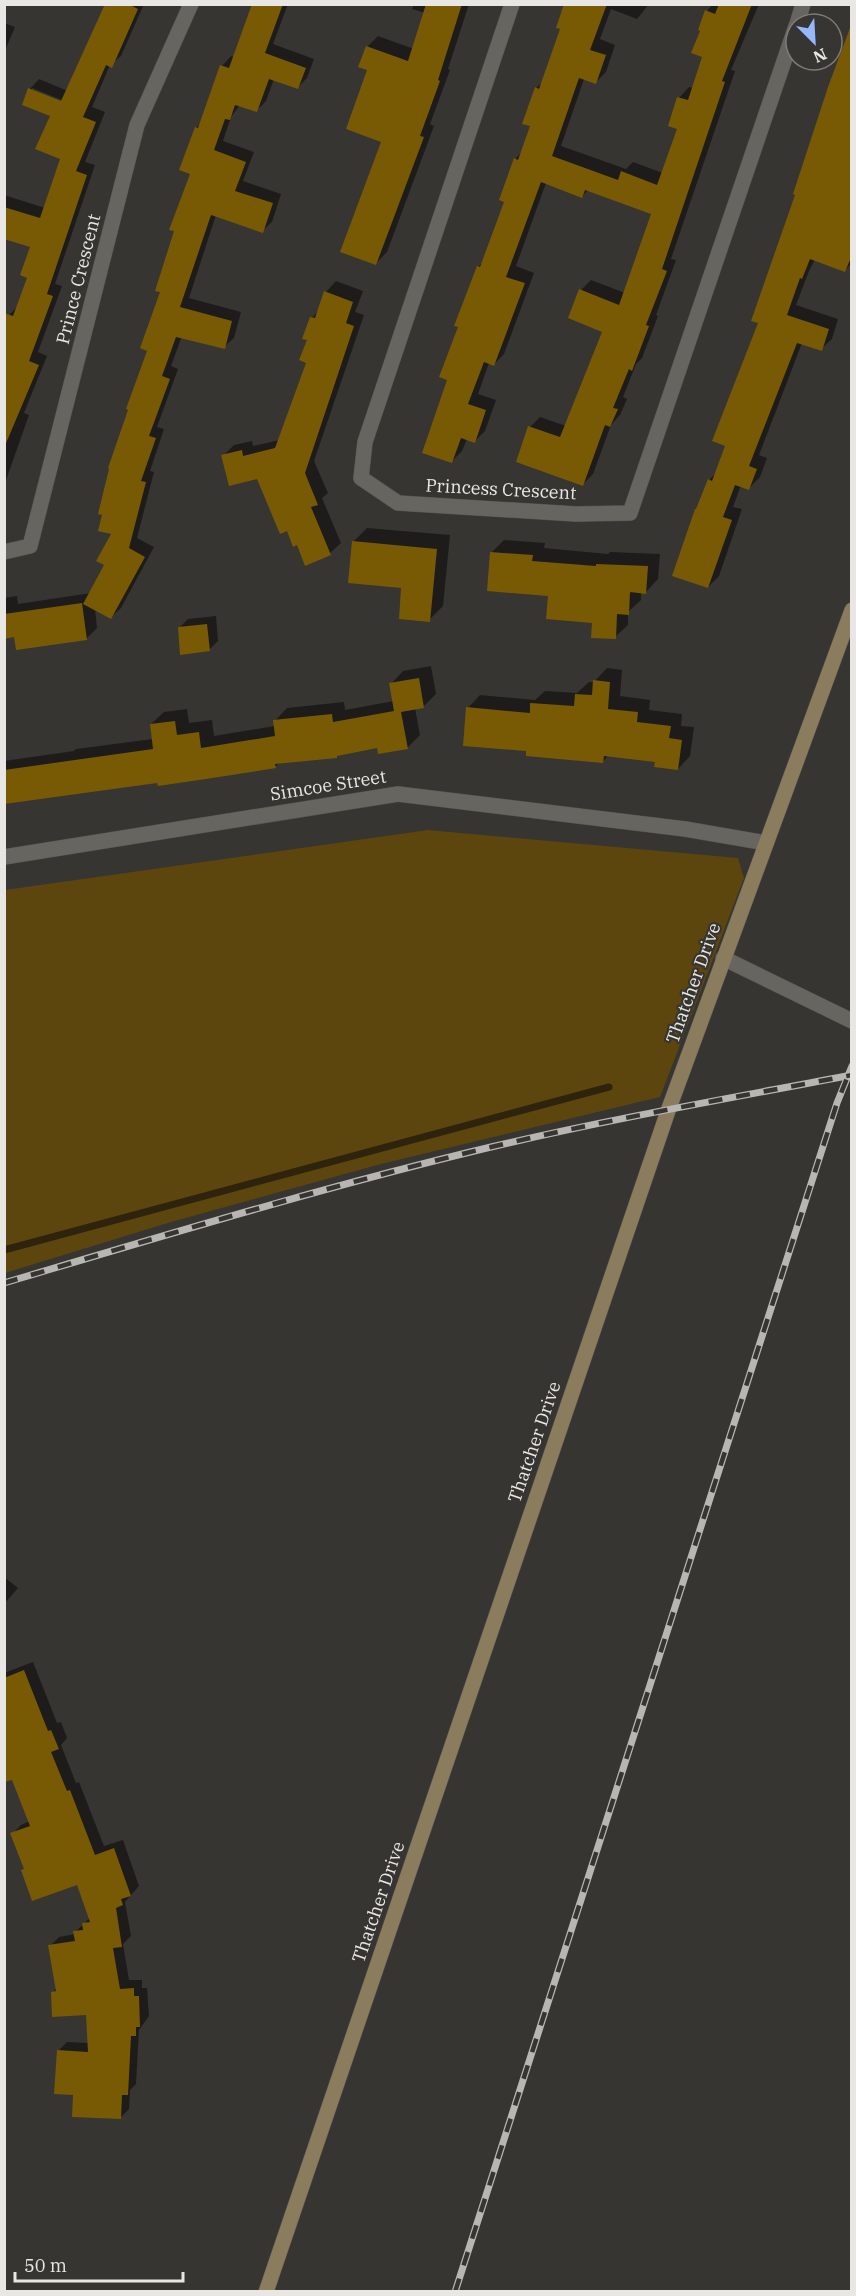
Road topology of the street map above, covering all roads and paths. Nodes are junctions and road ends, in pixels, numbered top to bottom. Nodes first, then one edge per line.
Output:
1 (191, 4) edge
2 (512, 4) edge
3 (784, 60) edge
4 (4, 552) edge
5 (852, 610) edge
6 (766, 843) junction
7 (4, 857) edge
8 (723, 958) junction
9 (852, 1021) edge
10 (266, 2292) edge

1 - 4 street, Prince Crescent
2 - 3 street, Princess Crescent
5 - 6 main road, Thatcher Drive
6 - 7 street, Simcoe Street
6 - 8 main road, Thatcher Drive
8 - 9 street
8 - 10 main road, Thatcher Drive

